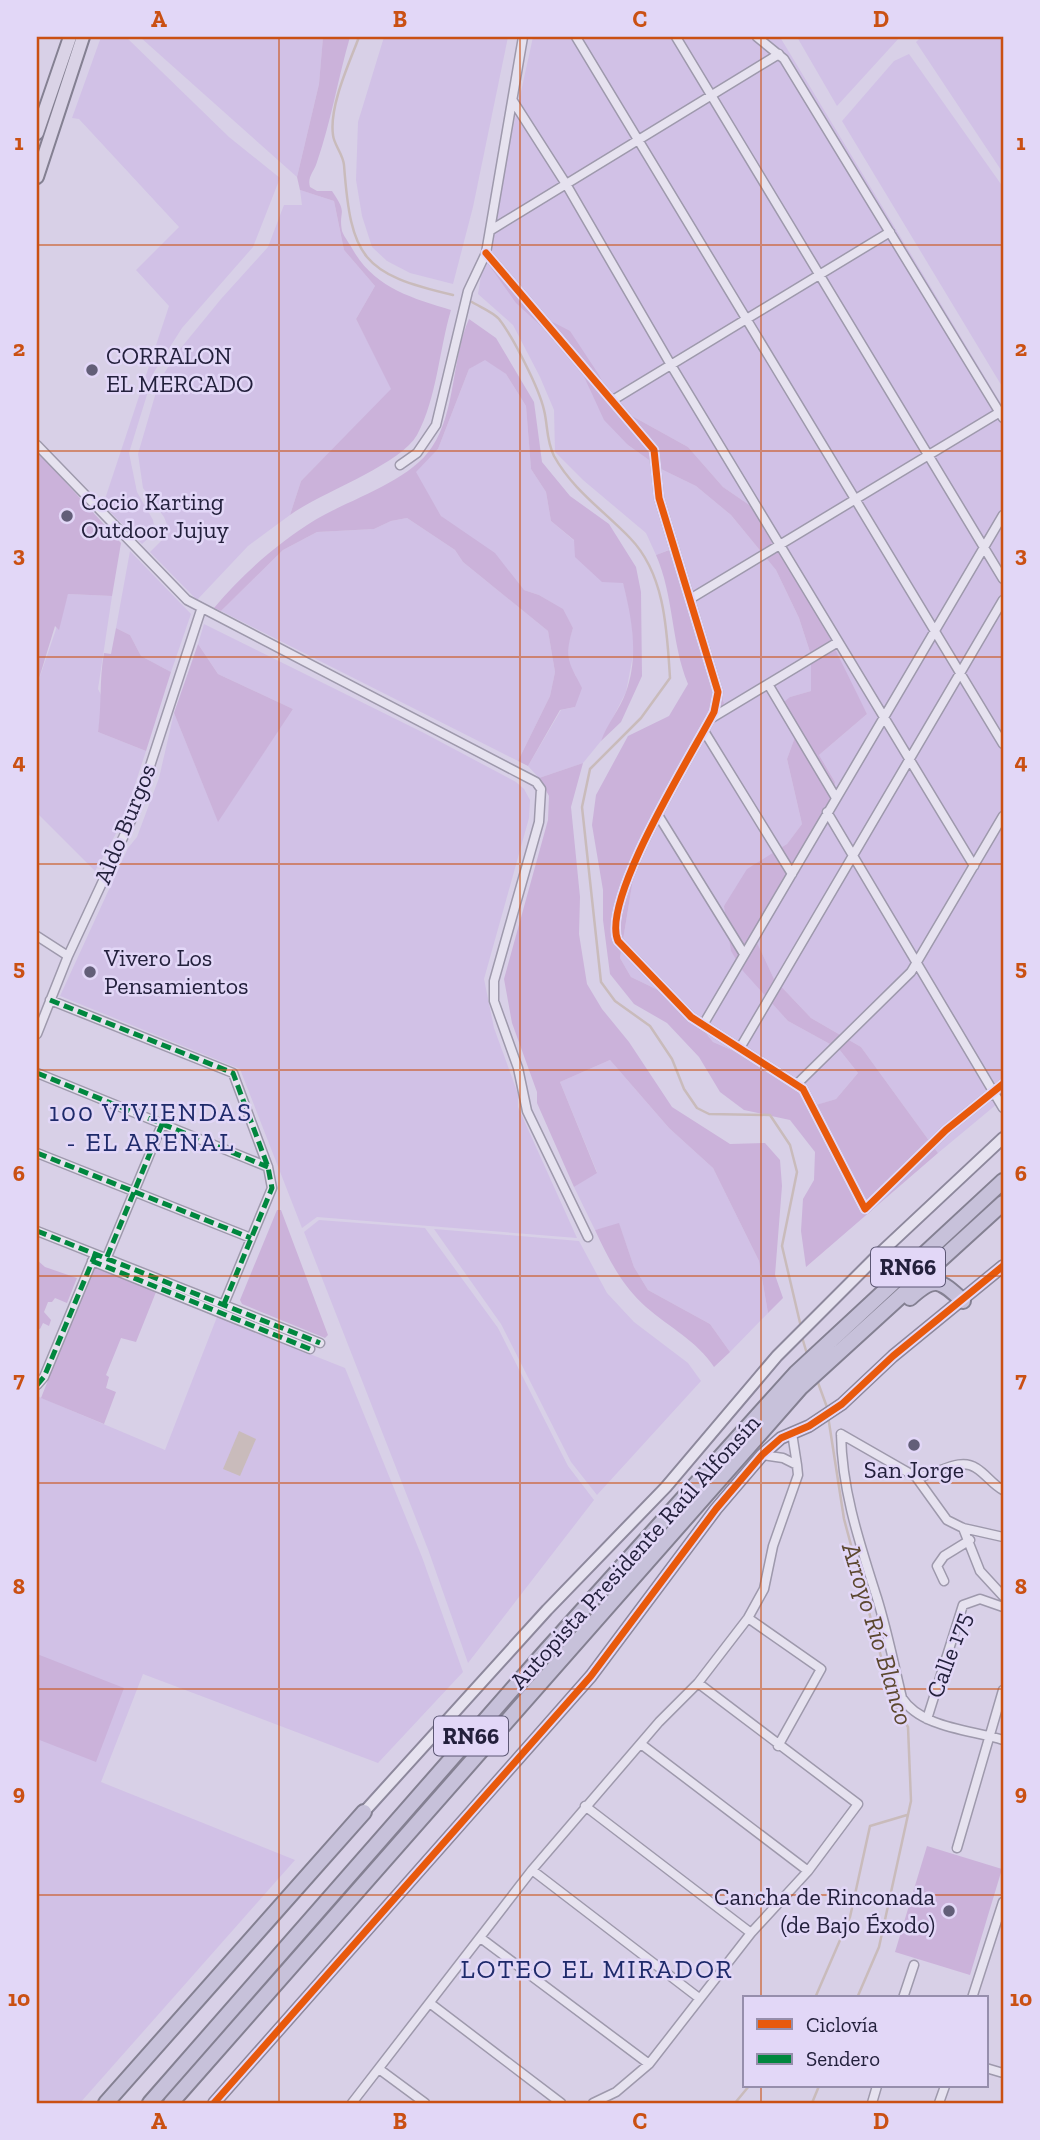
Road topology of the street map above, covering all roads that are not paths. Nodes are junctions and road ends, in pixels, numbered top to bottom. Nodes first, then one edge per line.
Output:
1 (70, 37) edge
2 (83, 37) edge
3 (523, 37) edge
4 (576, 37) edge
5 (676, 37) edge
6 (757, 37) edge
7 (779, 54) junction
8 (711, 96) junction
9 (513, 101) junction
10 (37, 133) edge
11 (638, 139) junction
12 (37, 177) edge
13 (566, 184) junction
14 (491, 230) junction
15 (890, 232) junction
16 (486, 253) junction
17 (820, 275) junction
18 (745, 320) junction
19 (671, 365) junction
20 (613, 400) junction
21 (1002, 415) edge
22 (37, 445) edge
23 (928, 455) junction
24 (400, 466) dead end
25 (854, 500) junction
26 (1003, 515) edge
27 (779, 545) junction
28 (984, 548) junction
29 (1003, 579) edge
30 (690, 599) junction
31 (1003, 600) edge
32 (201, 610) junction
33 (934, 632) junction
34 (838, 642) junction
35 (960, 674) junction
36 (768, 684) junction
37 (884, 717) junction
38 (710, 719) junction
39 (704, 731) junction
40 (1003, 744) edge
41 (910, 761) junction
42 (836, 798) junction
43 (827, 812) junction
44 (658, 815) junction
45 (1003, 816) edge
46 (853, 859) junction
47 (974, 866) junction
48 (792, 874) junction
49 (37, 936) edge
50 (744, 954) junction
51 (68, 956) junction
52 (916, 964) junction
53 (50, 1000) junction
54 (703, 1025) junction
55 (37, 1034) edge
56 (740, 1048) junction
57 (37, 1073) edge
58 (797, 1084) junction
59 (1003, 1084) edge
60 (993, 1092) junction
61 (1003, 1108) edge
62 (163, 1122) junction
63 (1003, 1138) edge
64 (37, 1153) edge
65 (268, 1167) junction
66 (1003, 1181) edge
67 (133, 1190) junction
68 (1003, 1203) edge
69 (37, 1231) edge
70 (588, 1237) dead end
71 (251, 1238) junction
72 (107, 1257) junction
73 (93, 1258) junction
74 (1003, 1266) edge
75 (963, 1301) junction
76 (224, 1304) junction
77 (320, 1343) dead end
78 (310, 1349) dead end
79 (821, 1365) junction
80 (801, 1381) junction
81 (37, 1385) edge
82 (792, 1433) junction
83 (771, 1456) junction
84 (797, 1465) junction
85 (916, 1477) junction
86 (1003, 1490) edge
87 (963, 1528) junction
88 (1003, 1537) edge
89 (970, 1540) junction
90 (944, 1581) dead end
91 (1003, 1596) edge
92 (1003, 1607) edge
93 (748, 1618) junction
94 (698, 1683) junction
95 (1003, 1690) edge
96 (927, 1719) junction
97 (989, 1736) junction
98 (1003, 1740) edge
99 (640, 1744) junction
100 (778, 1746) junction
101 (585, 1806) junction
102 (364, 1812) joint
103 (957, 1848) dead end
104 (532, 1870) junction
105 (808, 1871) junction
106 (1003, 1902) edge
107 (1000, 1926) edge
108 (751, 1933) junction
109 (482, 1939) junction
110 (914, 1965) dead end
111 (904, 1996) edge
112 (973, 1996) edge
113 (699, 1998) junction
114 (431, 2004) junction
115 (649, 2064) junction
116 (379, 2069) junction
117 (106, 2103) edge
118 (150, 2103) edge
119 (171, 2103) edge
120 (214, 2103) edge
121 (352, 2103) edge
122 (425, 2103) edge
123 (561, 2103) edge
124 (593, 2103) edge

1 - 10 main road
2 - 12 main road
3 - 9 street
4 - 11 street
5 - 8 street
6 - 7 street
7 - 8 street
7 - 15 street
8 - 11 street
8 - 17 street
9 - 13 street
9 - 14 street
11 - 13 street
11 - 18 street
13 - 14 street
13 - 19 street
14 - 16 street
15 - 17 street
15 - 21 street
16 - 20 street
16 - 24 street
17 - 18 street
17 - 23 street
18 - 19 street
18 - 25 street
19 - 20 street
19 - 27 street
20 - 30 street
21 - 23 street
22 - 32 street
23 - 25 street
23 - 28 street
25 - 27 street
25 - 33 street
26 - 28 street
27 - 30 street
27 - 34 street
28 - 29 street
28 - 33 street
30 - 38 street
31 - 35 street
32 - 51 street, Aldo Burgos
32 - 70 street
33 - 35 street
33 - 37 street
34 - 36 street
34 - 37 street
35 - 40 street
35 - 41 street
36 - 38 street
36 - 42 street
37 - 41 street
37 - 42 street
38 - 39 street
39 - 44 street
39 - 48 street
41 - 46 street
41 - 47 street
42 - 43 street
43 - 46 street
43 - 48 street
44 - 50 street
44 - 54 street
45 - 47 street
46 - 52 street
46 - 56 street
47 - 52 street
48 - 50 street
49 - 51 street
50 - 54 street
51 - 53 street, Aldo Burgos
52 - 58 street
52 - 60 street
53 - 55 street, Aldo Burgos
53 - 65 street
54 - 56 street
56 - 58 street
57 - 62 street
58 - 60 street
59 - 60 street
60 - 61 street
62 - 65 street
62 - 67 street
63 - 102 street
64 - 67 street
65 - 71 street
66 - 79 highway, Autopista Presidente Raúl Alfonsín / RN66
67 - 71 street
67 - 72 street
68 - 79 highway, Autopista Presidente Raúl Alfonsín / RN66
69 - 73 street
71 - 76 street
72 - 73 street
72 - 76 street
73 - 78 street
73 - 81 street
74 - 75 street
75 - 79 highway
75 - 82 street
76 - 77 street
79 - 80 highway, Autopista Presidente Raúl Alfonsín / RN66
79 - 80 highway
80 - 118 highway, Autopista Presidente Raúl Alfonsín / RN66
80 - 119 highway, Autopista Presidente Raúl Alfonsín / RN66
82 - 83 street
82 - 84 street
83 - 84 street
83 - 120 street
84 - 93 street
85 - 86 street
85 - 87 street
85 - 96 street
87 - 88 street
87 - 89 street
89 - 90 street
89 - 91 street
92 - 96 street, Calle 175
93 - 94 street
93 - 100 street
94 - 99 street
94 - 100 street
95 - 97 street
96 - 97 street
97 - 98 street
97 - 103 street
99 - 101 street
99 - 105 street
100 - 105 street
101 - 104 street
101 - 108 street
102 - 117 highway
104 - 109 street
104 - 113 street
105 - 108 street
106 - 107 street
107 - 112 street
108 - 113 street
109 - 114 street
109 - 115 street
110 - 111 street
113 - 115 street
114 - 116 street
114 - 123 street
115 - 124 street
116 - 121 street
116 - 122 street

